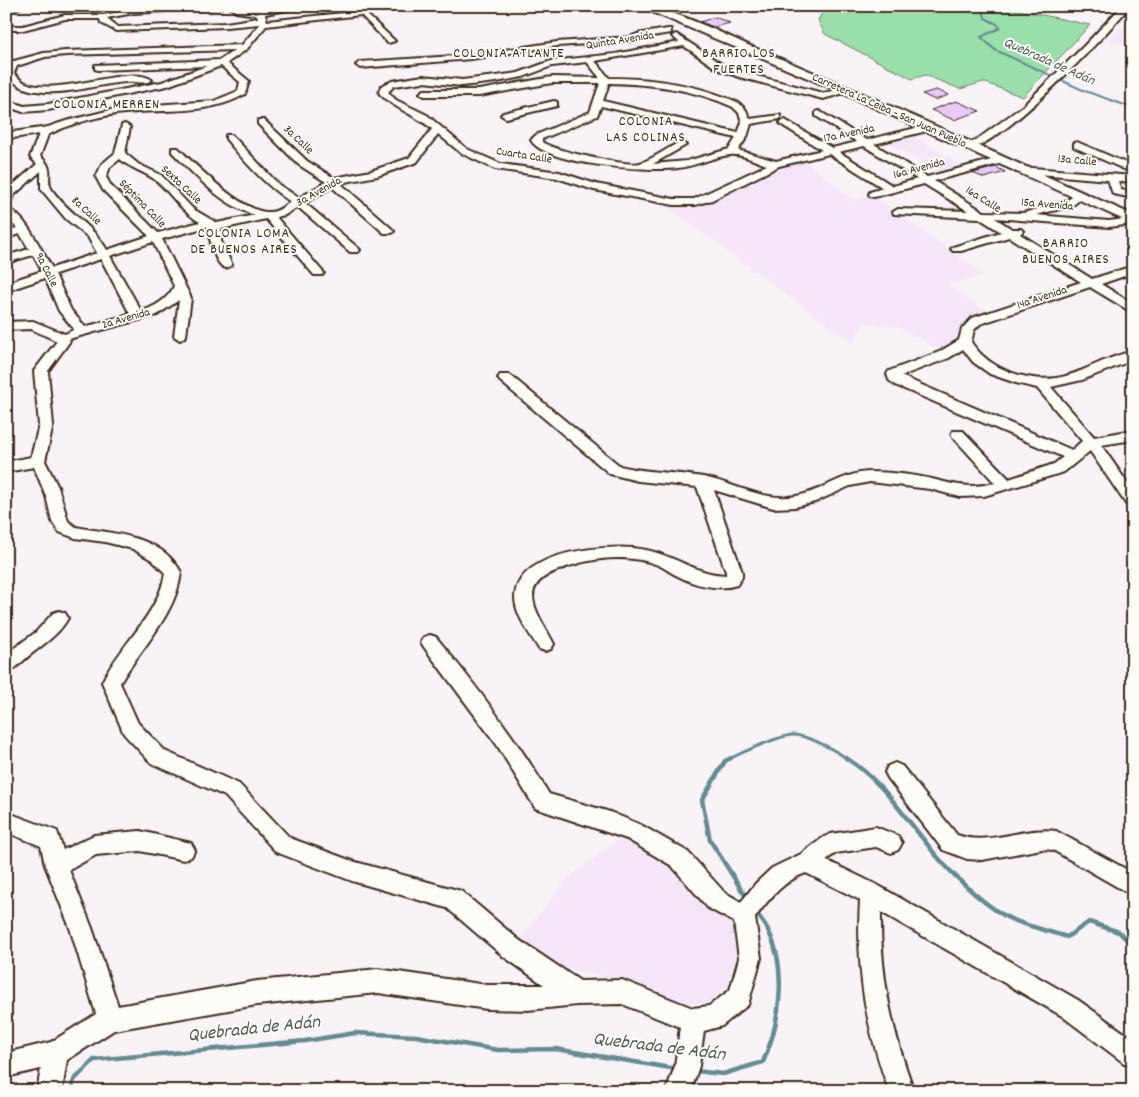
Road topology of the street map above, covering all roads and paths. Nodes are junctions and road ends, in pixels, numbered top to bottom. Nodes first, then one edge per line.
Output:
1 (21, 6) edge
2 (221, 6) edge
3 (233, 6) edge
4 (306, 6) edge
5 (643, 6) edge
6 (680, 6) edge
7 (1116, 6) edge
8 (1126, 6) edge
9 (6, 10) edge
10 (657, 12) junction
11 (103, 17) junction
12 (323, 17) junction
13 (674, 18) junction
14 (262, 19) junction
15 (6, 28) edge
16 (668, 31) junction
17 (635, 39) junction
18 (391, 40) dead end
19 (685, 43) junction
20 (484, 45) dead end
21 (244, 47) junction
22 (646, 50) junction
23 (496, 53) junction
24 (589, 59) junction
25 (10, 63) edge
26 (222, 63) junction
27 (360, 65) dead end
28 (98, 67) dead end
29 (1054, 76) junction
30 (605, 81) junction
31 (164, 84) junction
32 (384, 88) joint
33 (847, 91) junction
34 (424, 93) dead end
35 (598, 102) junction
36 (6, 103) edge
37 (554, 104) dead end
38 (526, 110) junction
39 (819, 114) dead end
40 (506, 115) dead end
41 (261, 122) dead end
42 (747, 122) junction
43 (546, 126) junction
44 (125, 127) dead end
45 (437, 128) junction
46 (928, 128) junction
47 (50, 130) junction
48 (6, 136) edge
49 (229, 137) dead end
50 (742, 137) junction
51 (867, 143) junction
52 (964, 144) junction
53 (681, 145) dead end
54 (1077, 145) dead end
55 (175, 150) dead end
56 (732, 151) junction
57 (830, 151) junction
58 (120, 154) junction
59 (999, 161) junction
60 (43, 163) junction
61 (776, 164) junction
62 (640, 167) junction
63 (1020, 170) junction
64 (1133, 170) edge
65 (1112, 177) junction
66 (1133, 179) edge
67 (926, 180) junction
68 (333, 182) junction
69 (891, 189) junction
70 (874, 194) dead end
71 (1133, 194) edge
72 (299, 202) junction
73 (685, 202) joint
74 (7, 204) edge
75 (1077, 205) junction
76 (898, 212) dead end
77 (982, 215) junction
78 (269, 216) junction
79 (1021, 216) junction
80 (1133, 220) edge
81 (1053, 221) junction
82 (1109, 224) junction
83 (212, 225) junction
84 (23, 229) junction
85 (388, 231) dead end
86 (1010, 233) junction
87 (6, 234) edge
88 (156, 237) junction
89 (957, 249) dead end
90 (36, 250) junction
91 (354, 250) dead end
92 (104, 254) junction
93 (6, 260) edge
94 (226, 265) dead end
95 (1133, 268) edge
96 (49, 272) junction
97 (318, 273) dead end
98 (1090, 282) junction
99 (180, 286) junction
100 (6, 288) edge
101 (1133, 309) edge
102 (137, 315) junction
103 (6, 326) edge
104 (79, 332) junction
105 (180, 336) dead end
106 (62, 337) junction
107 (964, 342) junction
108 (1133, 355) edge
109 (505, 378) dead end
110 (1041, 384) junction
111 (958, 434) dead end
112 (1133, 436) edge
113 (1091, 442) junction
114 (1074, 456) junction
115 (38, 461) junction
116 (6, 467) edge
117 (703, 482) junction
118 (1006, 485) junction
119 (1133, 503) edge
120 (59, 618) dead end
121 (430, 642) dead end
122 (545, 644) dead end
123 (6, 666) edge
124 (895, 772) dead end
125 (6, 822) edge
126 (891, 843) dead end
127 (184, 850) dead end
128 (807, 862) junction
129 (56, 865) junction
130 (1133, 885) edge
131 (871, 894) junction
132 (747, 912) junction
133 (577, 993) junction
134 (110, 1019) junction
135 (693, 1020) junction
136 (56, 1053) junction
137 (1133, 1054) edge
138 (6, 1065) edge
139 (681, 1085) edge
140 (49, 1091) edge
141 (902, 1091) edge

1 - 9 street
2 - 11 street
3 - 14 street
4 - 12 street
4 - 14 street
5 - 10 main road, Carretera La Ceiba - San Juan Pueblo
6 - 10 street
7 - 29 street
8 - 29 street
10 - 13 main road, Carretera La Ceiba - San Juan Pueblo
11 - 14 street
11 - 15 street
12 - 14 street
12 - 18 street
13 - 16 street
13 - 33 main road, Carretera La Ceiba - San Juan Pueblo
14 - 21 street
16 - 17 street
16 - 19 street
17 - 22 street
17 - 23 street
19 - 22 street, Quinta Avenida
19 - 33 street
20 - 23 street
21 - 25 street
21 - 26 street
22 - 24 street, Quinta Avenida
23 - 27 street
24 - 30 street
24 - 32 street, Quinta Avenida
25 - 31 street
26 - 28 street
26 - 31 street
26 - 47 street
29 - 52 street
30 - 34 street
30 - 35 street
30 - 42 street
31 - 36 street
32 - 45 street, Cuarta Calle
33 - 46 main road, Carretera La Ceiba - San Juan Pueblo
35 - 43 street
35 - 50 street
37 - 38 street
38 - 40 street
38 - 43 street
39 - 51 street, 16a Calle
41 - 68 street, 3a Calle
42 - 50 street
42 - 57 street
43 - 62 street
44 - 58 street
45 - 68 street, 3a Avenida
45 - 73 street, Cuarta Calle
46 - 51 street, 17a Avenida
46 - 52 main road, Carretera La Ceiba - San Juan Pueblo
47 - 48 street
47 - 60 street, 8a Calle
49 - 72 street
50 - 56 street
51 - 57 street, 17a Avenida
51 - 67 street, 16a Calle
52 - 59 main road, Carretera La Ceiba - San Juan Pueblo
53 - 62 street
54 - 64 street
55 - 78 street
56 - 61 street
56 - 62 street
57 - 61 street, 17a Avenida
57 - 69 street
58 - 83 street, Sexta Calle
58 - 88 street, Séptima Calle
59 - 63 main road, Carretera La Ceiba - San Juan Pueblo
59 - 67 street, 16a Avenida
60 - 74 street, 9a Calle
60 - 92 street, 8a Calle
61 - 73 street, 17a Avenida
63 - 65 street, 13a Calle
63 - 75 main road, Carretera La Ceiba - San Juan Pueblo
65 - 66 street, 13a Calle
65 - 71 street
67 - 69 street, 16a Avenida
67 - 77 street, 16a Calle
68 - 72 street, 3a Avenida
68 - 85 street, 3a Calle
69 - 70 street, 16a Avenida
72 - 78 street, 3a Avenida
72 - 91 street
74 - 84 street, 9a Calle
75 - 79 street
75 - 80 main road, Carretera La Ceiba - San Juan Pueblo
75 - 82 street
76 - 77 street, 15a Avenida
77 - 79 street, 15a Avenida
77 - 86 street, 16a Calle
78 - 83 street, 3a Avenida
78 - 97 street
79 - 81 street, 15a Avenida
80 - 82 street, 15a Avenida
81 - 82 street, 15a Avenida
81 - 86 street
83 - 88 street, 3a Avenida
83 - 94 street
84 - 87 street
84 - 90 street, 9a Calle
86 - 89 street
86 - 98 street, 16a Calle
88 - 92 street, 3a Avenida
88 - 99 street, Séptima Calle
90 - 93 street
90 - 96 street, 9a Calle
92 - 96 street, 3a Avenida
92 - 102 street, 8a Calle
95 - 98 street, 14a Avenida
96 - 100 street, 3a Avenida
96 - 104 street, 9a Calle
98 - 101 street, 16a Calle
98 - 107 street, 14a Avenida
99 - 102 street, 2a Avenida
99 - 105 street, Séptima Calle
102 - 104 street, 2a Avenida
103 - 106 street
104 - 106 street, 2a Avenida
106 - 115 street
107 - 110 street
107 - 114 street
108 - 110 street
109 - 117 street
110 - 113 street
111 - 118 street
112 - 113 street
113 - 114 street
113 - 119 street
114 - 118 street
115 - 116 street
115 - 133 street
117 - 118 street
117 - 122 street
120 - 123 street
121 - 132 street
124 - 130 street
125 - 129 street
126 - 128 street
127 - 129 street
128 - 131 street
128 - 132 street
129 - 134 street
131 - 137 street
131 - 141 street
132 - 135 street
133 - 134 street
133 - 135 street
134 - 136 street
135 - 139 street
136 - 138 street
136 - 140 street

